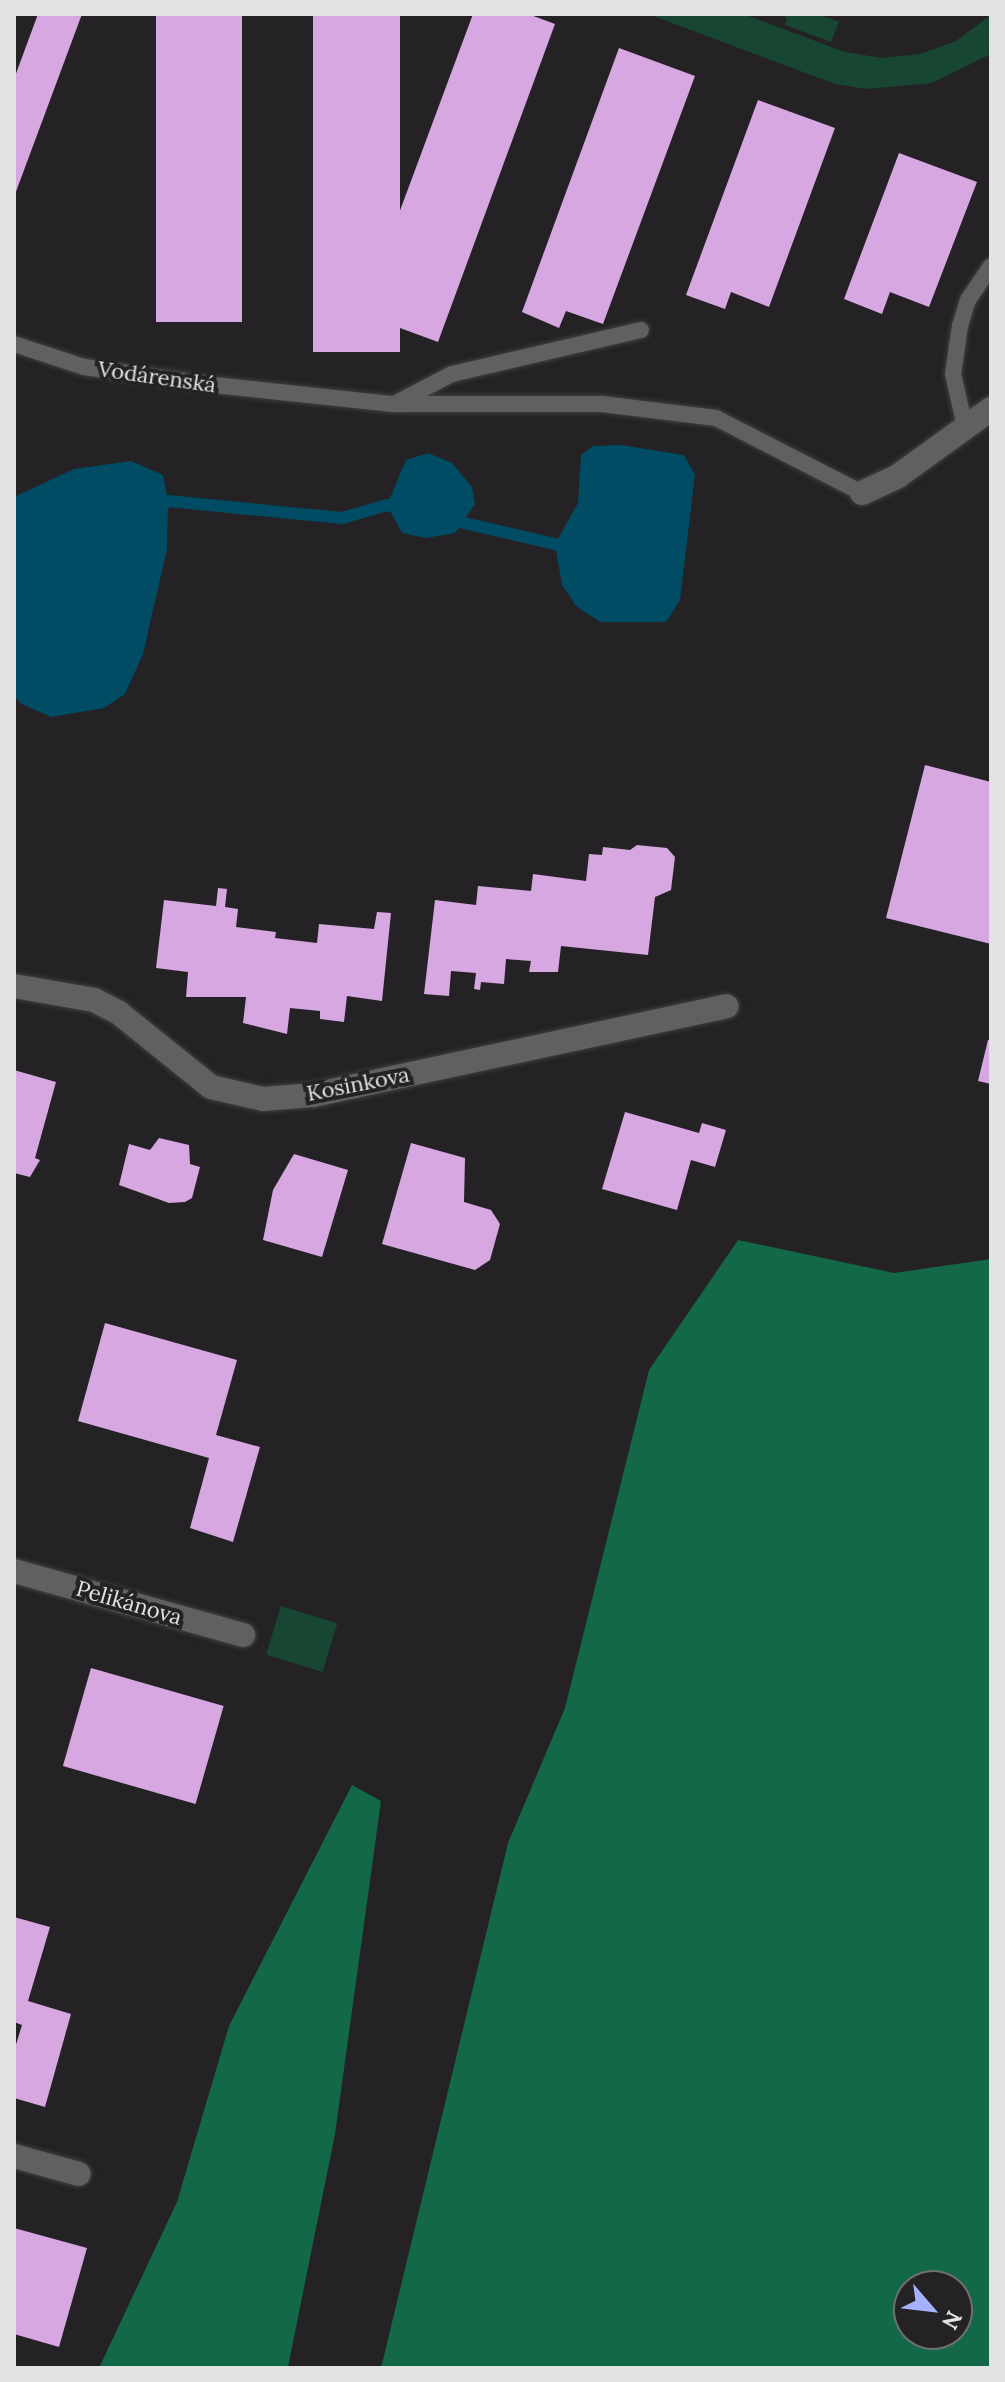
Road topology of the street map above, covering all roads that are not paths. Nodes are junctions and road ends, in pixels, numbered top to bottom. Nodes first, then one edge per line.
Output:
1 (991, 266) edge
2 (641, 330) dead end
3 (14, 344) edge
4 (393, 404) junction
5 (991, 409) edge
6 (966, 431) junction
7 (862, 493) joint
8 (14, 986) edge
9 (727, 1006) dead end
10 (14, 1571) edge
11 (243, 1635) dead end
12 (14, 2156) edge
13 (79, 2174) dead end

1 - 6 lane
2 - 4 lane
3 - 4 lane, Vodárenská
4 - 7 lane, Vodárenská
5 - 6 street
6 - 7 street
8 - 9 street, Kosinkova
10 - 11 street, Pelikánova
12 - 13 street

